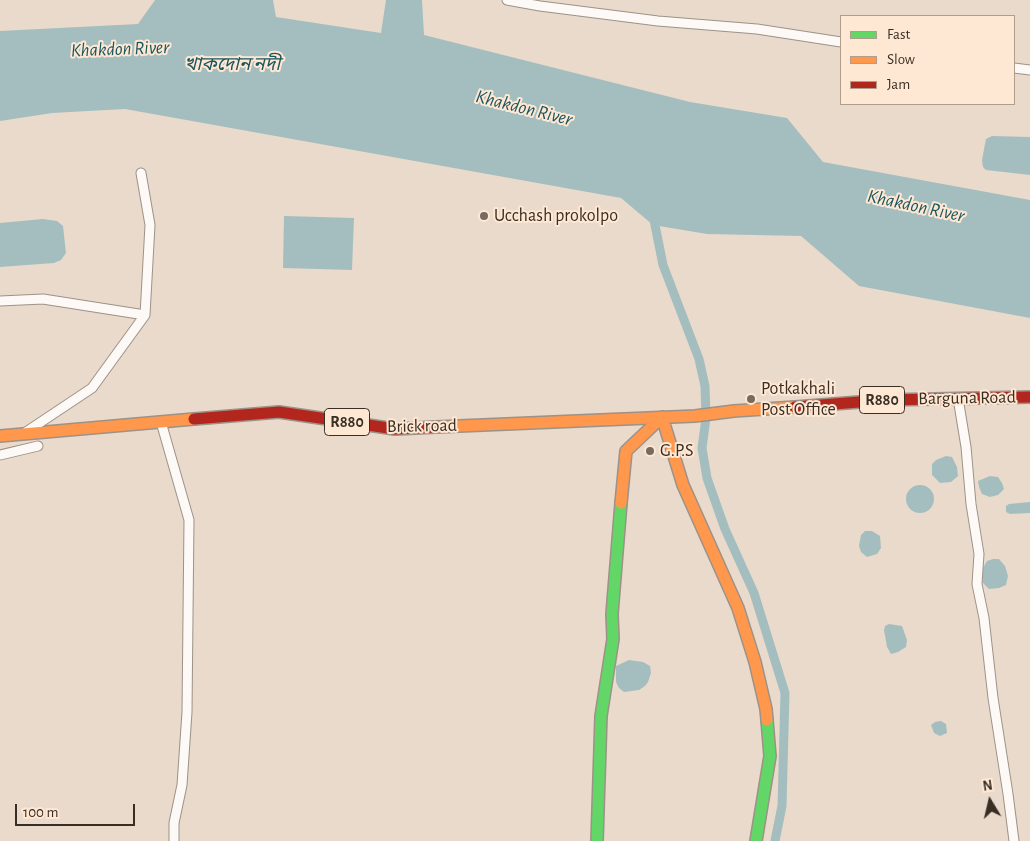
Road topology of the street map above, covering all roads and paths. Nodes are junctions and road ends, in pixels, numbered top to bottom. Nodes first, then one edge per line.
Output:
1 (507, 0) edge
2 (840, 42) edge
3 (1015, 68) edge
4 (1030, 70) edge
5 (142, 173) dead end
6 (0, 301) edge
7 (145, 315) junction
8 (1030, 397) edge
9 (958, 398) junction
10 (695, 416) joint
11 (662, 417) junction
12 (161, 422) junction
13 (24, 433) junction
14 (5, 435) edge
15 (38, 446) dead end
16 (13, 452) junction
17 (0, 455) edge
18 (174, 841) edge
19 (597, 841) edge
20 (756, 841) edge
21 (1014, 841) edge

1 - 2 street
3 - 4 street
5 - 7 street
6 - 7 street
7 - 13 street
8 - 9 main road, Barguna Road / R880
9 - 10 main road, Barguna Road / R880
9 - 21 street
10 - 11 main road, Brick road / R880
11 - 12 main road, Brick road / R880
11 - 19 main road
11 - 20 main road
12 - 13 main road, Brick road / R880
12 - 18 street
13 - 14 main road, Brick road / R880
14 - 16 street
15 - 16 street
16 - 17 street

